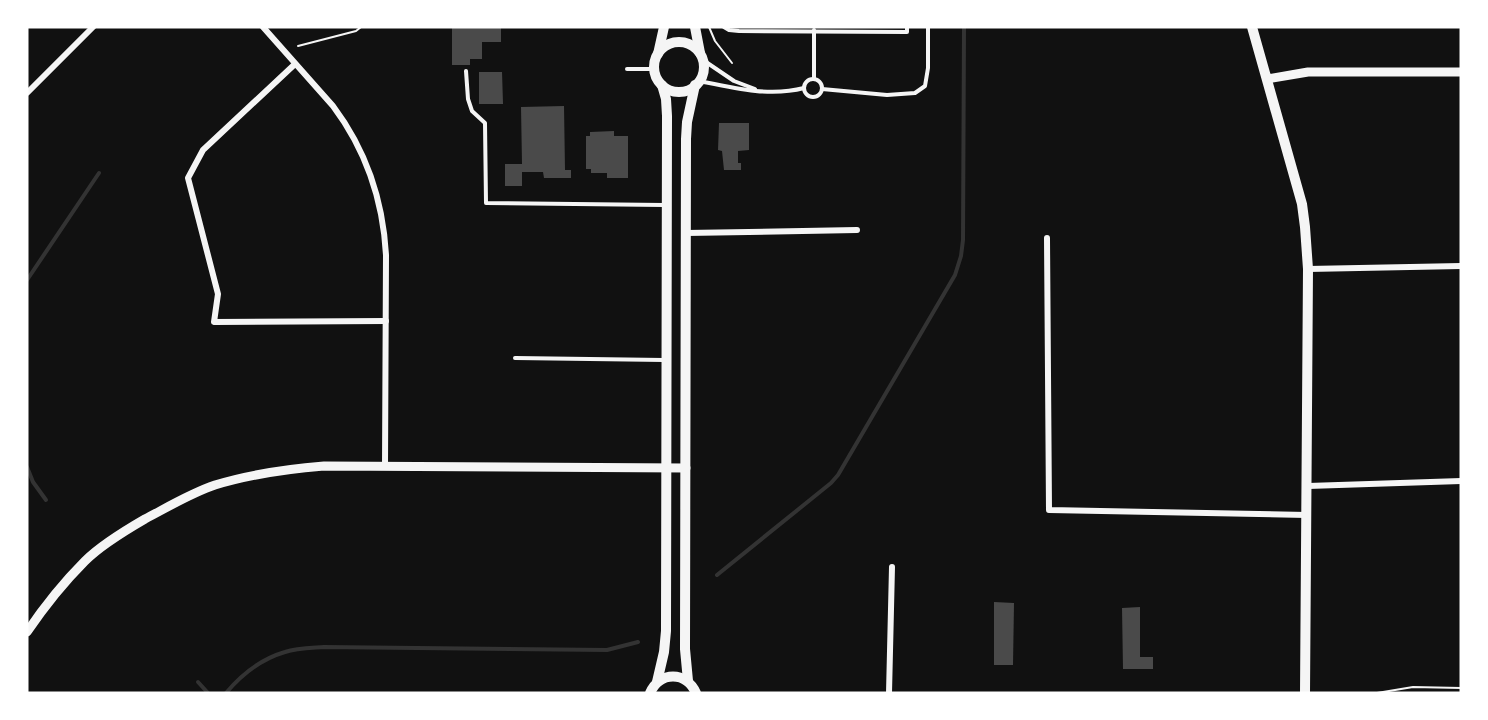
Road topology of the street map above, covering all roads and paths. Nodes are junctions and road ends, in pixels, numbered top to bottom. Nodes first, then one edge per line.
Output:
1 (93, 27) edge
2 (263, 27) edge
3 (361, 27) edge
4 (664, 27) edge
5 (695, 27) edge
6 (709, 27) edge
7 (724, 27) edge
8 (928, 27) edge
9 (1252, 27) edge
10 (907, 29) edge
11 (814, 30) junction
12 (298, 46) dead end
13 (658, 54) junction
14 (701, 57) junction
15 (732, 63) dead end
16 (295, 64) junction
17 (627, 69) dead end
18 (654, 69) junction
19 (466, 71) dead end
20 (1461, 72) edge
21 (814, 78) junction
22 (1267, 79) junction
23 (697, 83) junction
24 (662, 85) junction
25 (804, 88) junction
26 (822, 89) junction
27 (761, 91) junction
28 (27, 93) edge
29 (668, 205) junction
30 (857, 230) dead end
31 (686, 233) junction
32 (1047, 238) dead end
33 (1461, 266) edge
34 (1308, 269) junction
35 (386, 321) junction
36 (515, 358) dead end
37 (667, 360) junction
38 (385, 466) junction
39 (666, 467) junction
40 (686, 468) junction
41 (1461, 481) edge
42 (1308, 486) junction
43 (1307, 515) junction
44 (892, 567) dead end
45 (27, 632) edge
46 (688, 681) junction
47 (657, 682) junction
48 (1461, 688) edge
49 (650, 693) edge
50 (696, 693) edge
51 (889, 693) edge
52 (1305, 693) edge
53 (1377, 693) edge

1 - 28 street
2 - 16 street
3 - 12 path
4 - 13 main road
5 - 14 main road
6 - 15 path
7 - 11 lane
8 - 26 lane
9 - 22 main road
10 - 11 lane
11 - 21 lane
13 - 14 main road
13 - 18 main road
14 - 23 main road
14 - 27 lane
16 - 35 street
16 - 35 street
17 - 18 lane
18 - 24 main road
19 - 29 lane
20 - 22 street
21 - 25 lane
21 - 26 lane
22 - 34 main road
23 - 24 main road
23 - 27 lane
23 - 31 main road
24 - 29 main road
25 - 26 lane
25 - 27 lane
29 - 37 main road
30 - 31 street
31 - 40 main road
32 - 43 street
33 - 34 street
34 - 42 main road
35 - 38 street
36 - 37 lane
37 - 39 main road
38 - 39 street
38 - 45 street
39 - 40 street
39 - 47 main road
40 - 46 main road
41 - 42 street
42 - 43 main road
43 - 52 main road
44 - 51 street
46 - 47 main road
46 - 50 main road
47 - 49 main road
48 - 53 path

